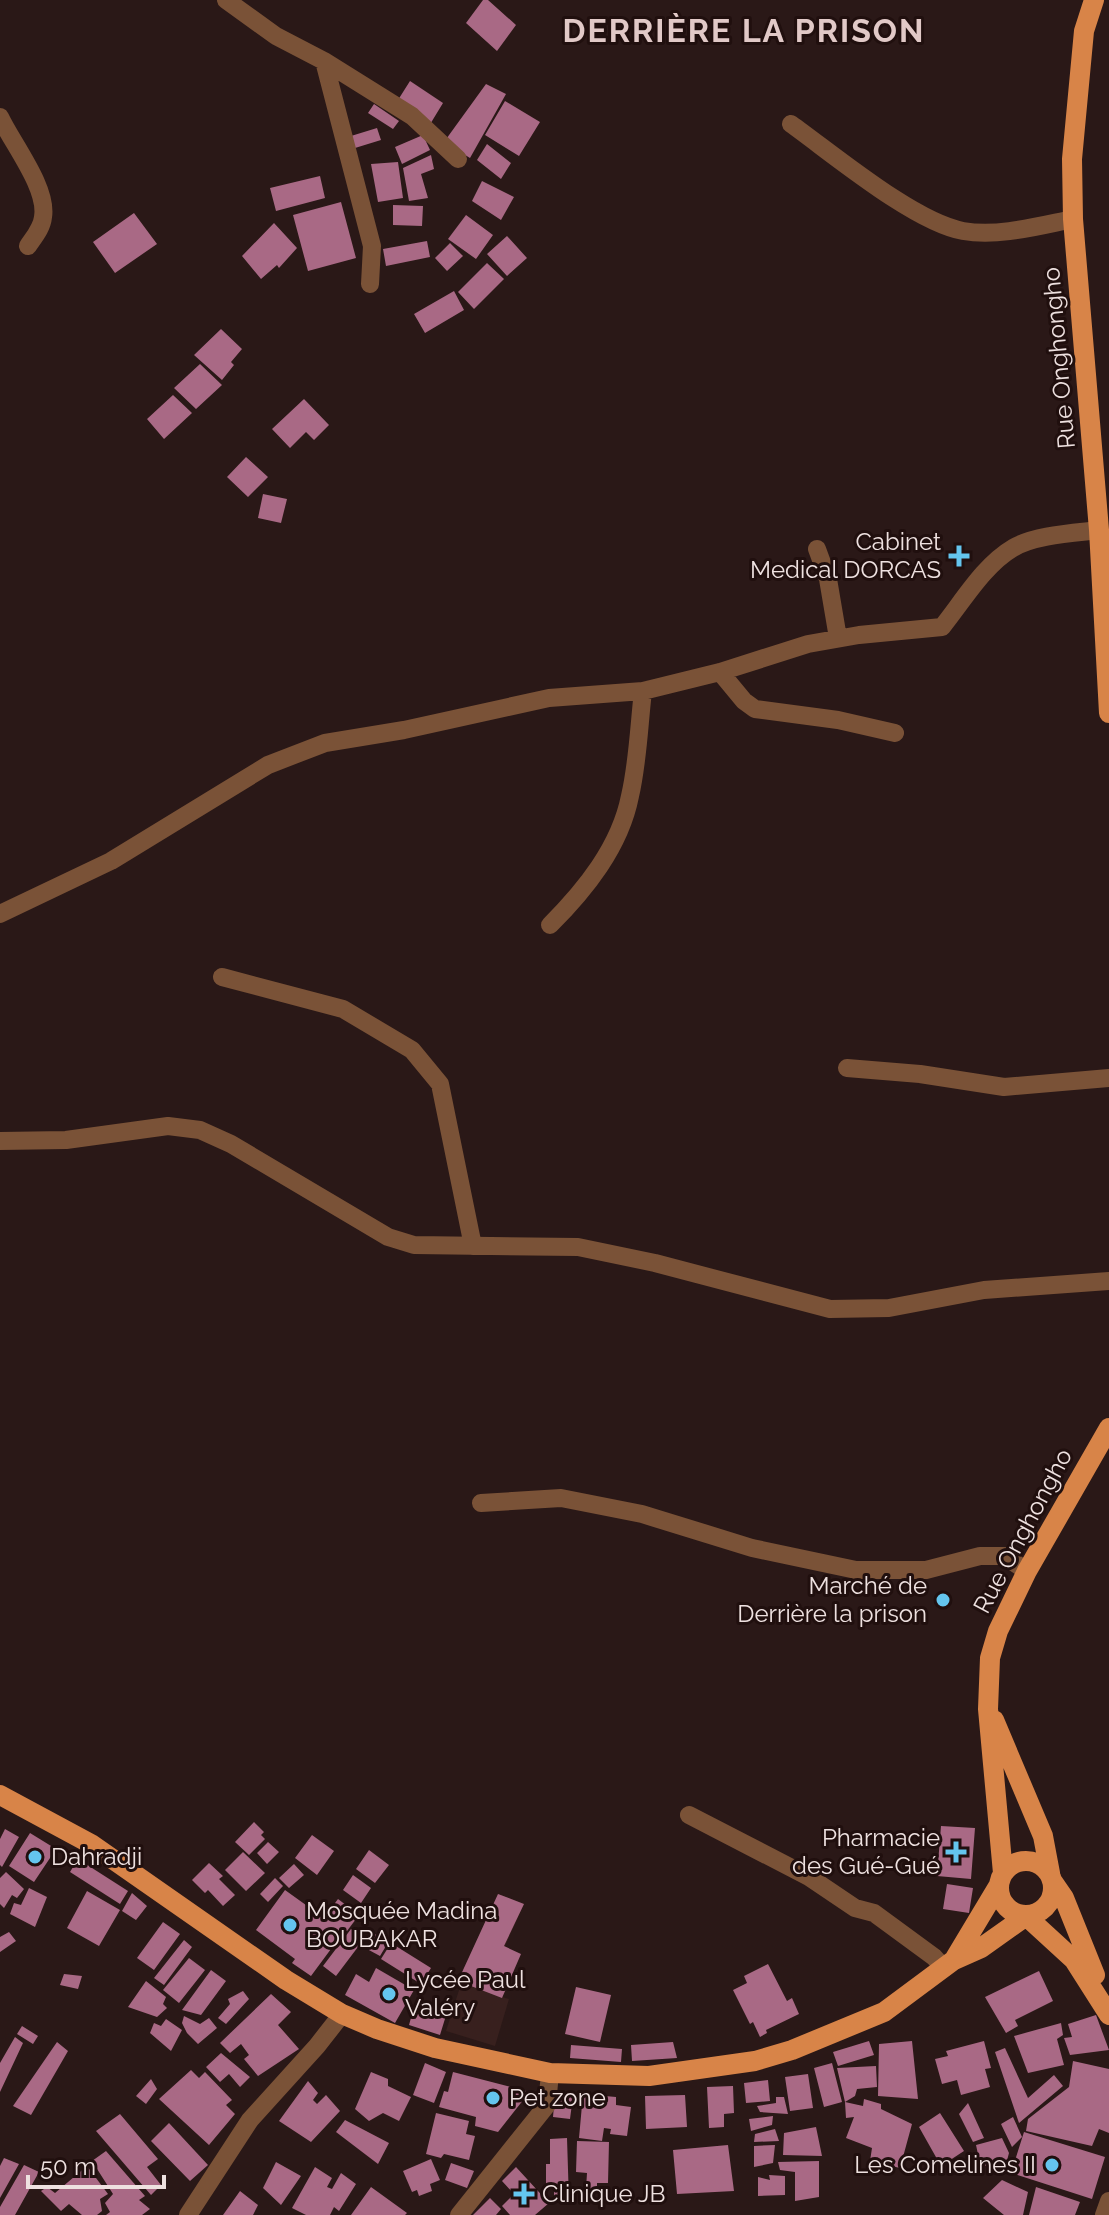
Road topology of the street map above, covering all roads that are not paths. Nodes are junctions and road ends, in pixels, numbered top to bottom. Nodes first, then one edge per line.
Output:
1 (226, 0) edge
2 (1094, 0) edge
3 (324, 61) junction
4 (0, 117) edge
5 (791, 124) dead end
6 (458, 159) dead end
7 (1073, 219) junction
8 (28, 246) dead end
9 (370, 284) dead end
10 (1099, 530) junction
11 (817, 549) dead end
12 (838, 638) junction
13 (720, 672) junction
14 (643, 691) junction
15 (1109, 713) edge
16 (895, 733) dead end
17 (0, 914) edge
18 (550, 925) dead end
19 (222, 977) dead end
20 (847, 1068) dead end
21 (1109, 1078) edge
22 (0, 1141) edge
23 (473, 1246) junction
24 (1109, 1281) edge
25 (1109, 1428) edge
26 (481, 1503) dead end
27 (1027, 1571) junction
28 (988, 1709) junction
29 (0, 1795) edge
30 (689, 1815) dead end
31 (1052, 1878) junction
32 (1001, 1879) junction
33 (1026, 1916) junction
34 (949, 1964) junction
35 (342, 2014) junction
36 (1109, 2014) edge
37 (550, 2073) junction
38 (1109, 2201) edge
39 (188, 2215) edge
40 (459, 2215) edge
41 (1104, 2215) edge

1 - 3 street
2 - 7 main road, Rue Onghongho
3 - 6 street
3 - 9 street
4 - 8 street
5 - 7 street
7 - 10 main road, Rue Onghongho
10 - 12 street
10 - 15 main road, Rue Onghongho
11 - 12 street
12 - 13 street
13 - 14 street
13 - 16 street
14 - 17 street
14 - 18 street
19 - 23 street
20 - 21 street
22 - 23 street
23 - 24 street
25 - 27 main road, Rue Onghongho
26 - 27 street
27 - 28 main road, Rue Onghongho
28 - 31 main road
28 - 32 main road, Rue Onghongho
29 - 35 main road
30 - 34 street
31 - 32 main road
31 - 33 main road
31 - 36 main road
32 - 33 main road
32 - 34 main road
33 - 34 main road
33 - 36 main road
34 - 37 main road
35 - 37 main road
35 - 39 street
37 - 40 street
38 - 41 street

